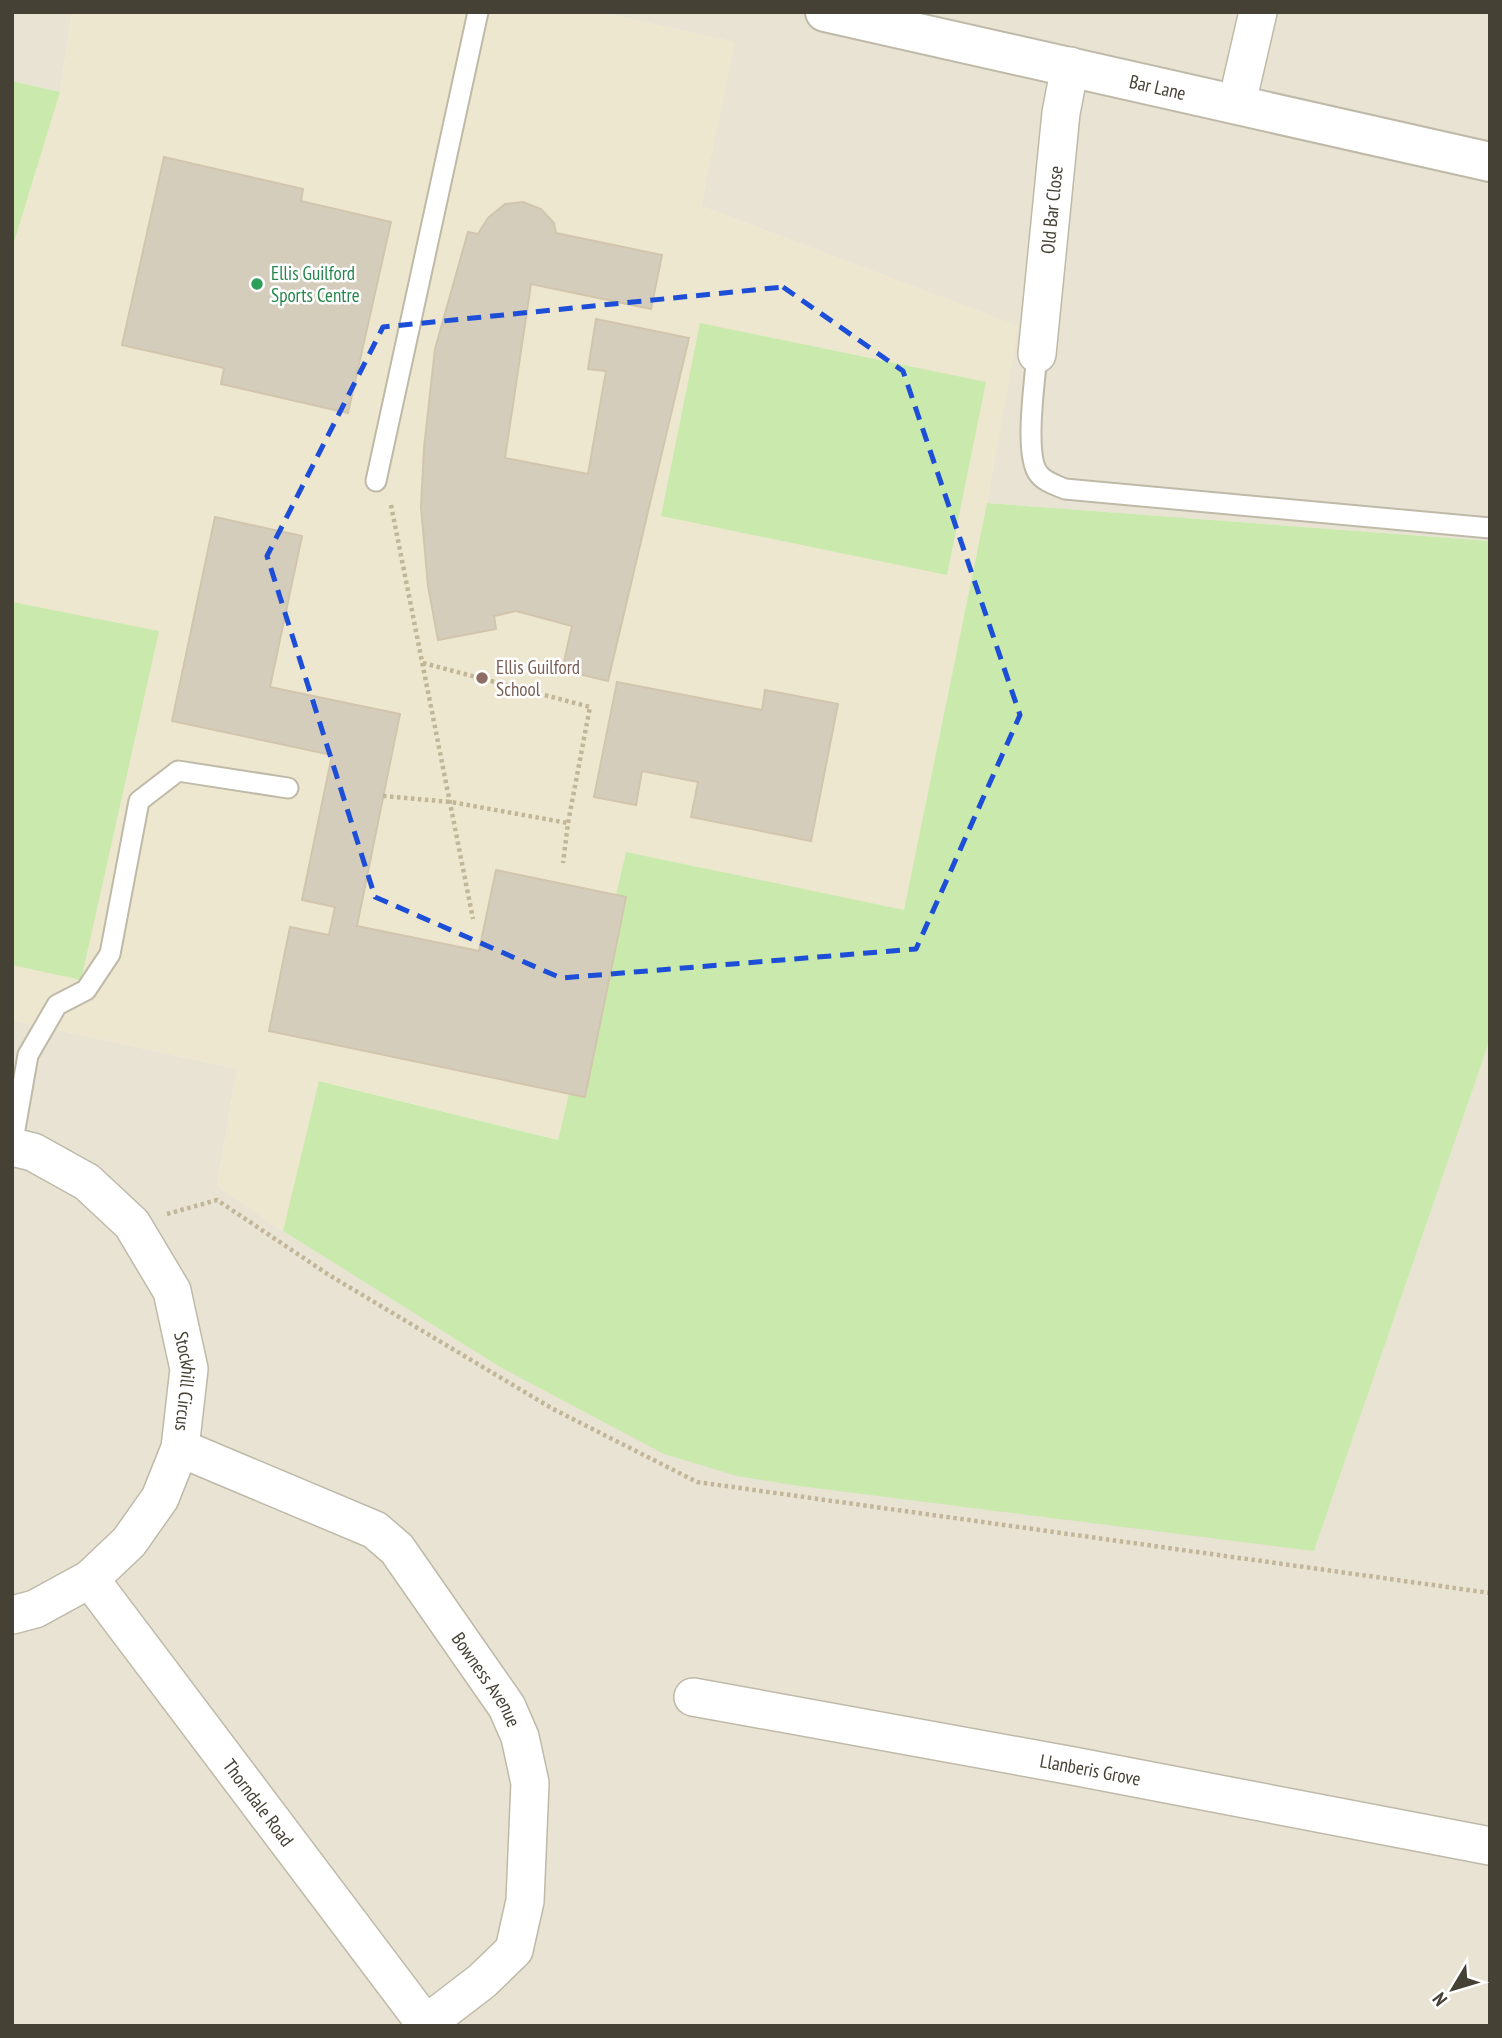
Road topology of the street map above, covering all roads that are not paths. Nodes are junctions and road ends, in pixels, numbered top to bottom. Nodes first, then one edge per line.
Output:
1 (478, 12) edge
2 (825, 12) edge
3 (1258, 12) edge
4 (1070, 66) junction
5 (1237, 103) junction
6 (1490, 162) edge
7 (1037, 354) joint
8 (376, 481) road end
9 (1490, 528) edge
10 (288, 788) dead end
11 (12, 1147) edge
12 (180, 1448) junction
13 (90, 1578) junction
14 (12, 1615) edge
15 (693, 1697) dead end
16 (1490, 1846) edge
17 (427, 2025) edge

1 - 8 lane
2 - 4 street, Bar Lane
3 - 5 street
4 - 5 street, Bar Lane
4 - 7 street, Old Bar Close
5 - 6 street, Bar Lane
7 - 9 lane
10 - 11 lane
11 - 12 street, Stockhill Circus
12 - 13 street, Stockhill Circus
12 - 17 street, Bowness Avenue
13 - 14 street, Stockhill Circus
13 - 17 street, Thorndale Road
15 - 16 street, Llanberis Grove

